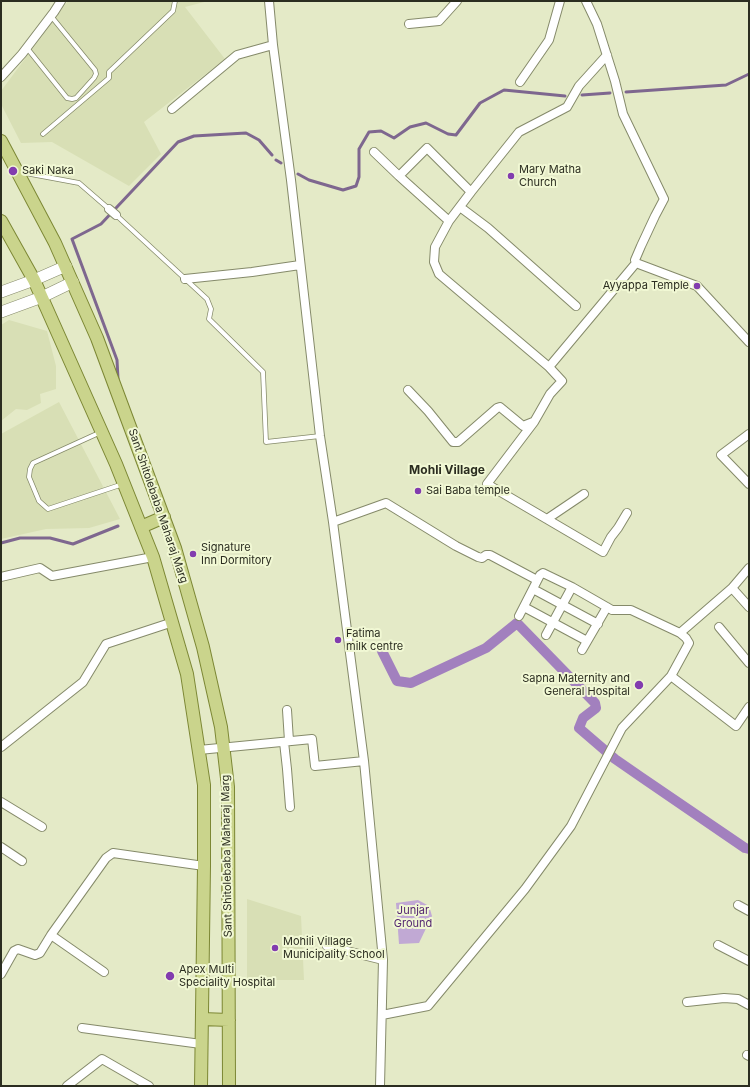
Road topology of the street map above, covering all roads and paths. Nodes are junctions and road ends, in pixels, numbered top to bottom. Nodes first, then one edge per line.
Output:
1 (60, 1) edge
2 (175, 1) edge
3 (269, 1) edge
4 (457, 1) edge
5 (560, 1) edge
6 (586, 1) edge
7 (51, 16) junction
8 (409, 24) dead end
9 (273, 45) junction
10 (27, 48) junction
11 (607, 55) junction
12 (1, 77) edge
13 (520, 82) dead end
14 (172, 109) dead end
15 (43, 134) dead end
16 (1, 141) edge
17 (374, 152) dead end
18 (17, 171) junction
19 (399, 176) junction
20 (471, 192) junction
21 (460, 207) junction
22 (109, 208) joint
23 (116, 215) joint
24 (1, 221) edge
25 (449, 221) junction
26 (636, 263) junction
27 (300, 265) junction
28 (66, 266) junction
29 (185, 279) junction
30 (34, 280) junction
31 (73, 282) junction
32 (1, 292) edge
33 (42, 297) junction
34 (576, 306) dead end
35 (1, 312) edge
36 (749, 342) edge
37 (549, 367) junction
38 (408, 390) dead end
39 (534, 422) junction
40 (102, 432) junction
41 (749, 434) edge
42 (320, 436) junction
43 (124, 484) junction
44 (749, 484) edge
45 (584, 494) dead end
46 (627, 513) dead end
47 (164, 517) junction
48 (547, 519) junction
49 (333, 522) junction
50 (141, 527) junction
51 (153, 557) junction
52 (749, 568) edge
53 (1, 577) edge
54 (538, 580) junction
55 (572, 588) junction
56 (732, 588) junction
57 (533, 589) junction
58 (562, 605) junction
59 (524, 607) junction
60 (607, 607) junction
61 (749, 607) edge
62 (519, 616) dead end
63 (173, 622) junction
64 (552, 622) junction
65 (598, 624) junction
66 (720, 627) dead end
67 (680, 632) junction
68 (546, 635) dead end
69 (587, 641) junction
70 (582, 650) dead end
71 (749, 663) edge
72 (671, 676) junction
73 (749, 707) edge
74 (287, 710) dead end
75 (286, 742) junction
76 (1, 747) edge
77 (223, 748) junction
78 (199, 750) junction
79 (364, 761) junction
80 (1, 802) edge
81 (290, 807) dead end
82 (42, 826) dead end
83 (1, 847) edge
84 (22, 861) dead end
85 (204, 866) junction
86 (738, 905) dead end
87 (749, 911) edge
88 (51, 935) junction
89 (718, 945) dead end
90 (327, 946) dead end
91 (383, 960) junction
92 (749, 961) edge
93 (104, 972) dead end
94 (1, 974) edge
95 (687, 1002) dead end
96 (749, 1005) edge
97 (382, 1015) junction
98 (202, 1019) junction
99 (229, 1020) junction
100 (82, 1028) dead end
101 (201, 1044) junction
102 (67, 1086) edge
103 (149, 1086) edge
104 (200, 1086) edge
105 (229, 1086) edge
106 (380, 1086) edge

1 - 7 street
2 - 15 lane
3 - 9 street
4 - 8 street
5 - 13 street
6 - 11 street
7 - 10 street
7 - 10 lane
9 - 14 street
9 - 27 street
10 - 12 street
11 - 20 street
11 - 26 street
16 - 18 main road, Sant Shitolebaba Maharaj Marg
17 - 19 street
18 - 22 lane
18 - 28 main road, Sant Shitolebaba Maharaj Marg
19 - 20 street
19 - 25 street
20 - 21 street
21 - 25 street
21 - 34 street
22 - 23 street
23 - 29 lane
24 - 30 main road, Sant Shitolebaba Maharaj Marg
25 - 37 street
26 - 36 street
26 - 37 street
27 - 29 street
27 - 42 street
28 - 30 street
28 - 31 main road, Sant Shitolebaba Maharaj Marg
29 - 42 lane
30 - 32 street
30 - 33 main road, Sant Shitolebaba Maharaj Marg
31 - 33 street
31 - 47 main road, Sant Shitolebaba Maharaj Marg
33 - 35 street
33 - 40 main road, Sant Shitolebaba Maharaj Marg
37 - 39 street
38 - 39 street
39 - 48 street
40 - 43 main road, Sant Shitolebaba Maharaj Marg
40 - 43 lane
41 - 44 street
42 - 49 street
43 - 50 main road, Sant Shitolebaba Maharaj Marg
45 - 48 street
46 - 48 street
47 - 50 main road
47 - 77 main road, Sant Shitolebaba Maharaj Marg
49 - 54 street
49 - 79 street
50 - 51 main road, Sant Shitolebaba Maharaj Marg
51 - 53 street
51 - 63 main road, Sant Shitolebaba Maharaj Marg
52 - 56 street
54 - 55 street
54 - 57 street
55 - 58 street
55 - 60 street
56 - 61 street
56 - 67 street
57 - 58 street
57 - 59 street
58 - 64 street
58 - 65 street
59 - 62 street
59 - 64 street
60 - 65 street
60 - 67 street
63 - 76 street
63 - 78 main road, Sant Shitolebaba Maharaj Marg
64 - 68 street
64 - 69 street
65 - 69 street
66 - 71 street
67 - 72 street
69 - 70 street
72 - 73 street
72 - 97 street
74 - 75 street
75 - 77 street
75 - 79 street
75 - 81 street
77 - 78 street
77 - 99 main road, Sant Shitolebaba Maharaj Marg
78 - 85 main road, Sant Shitolebaba Maharaj Marg
79 - 91 street
80 - 82 street
83 - 84 street
85 - 88 street
85 - 98 main road, Sant Shitolebaba Maharaj Marg
86 - 87 street
88 - 93 street
88 - 94 street
89 - 92 street
90 - 91 street
91 - 97 street
95 - 96 street
97 - 106 street
98 - 99 main road
98 - 101 main road, Sant Shitolebaba Maharaj Marg
99 - 105 main road, Sant Shitolebaba Maharaj Marg
100 - 101 street
101 - 104 main road, Sant Shitolebaba Maharaj Marg
102 - 103 street

